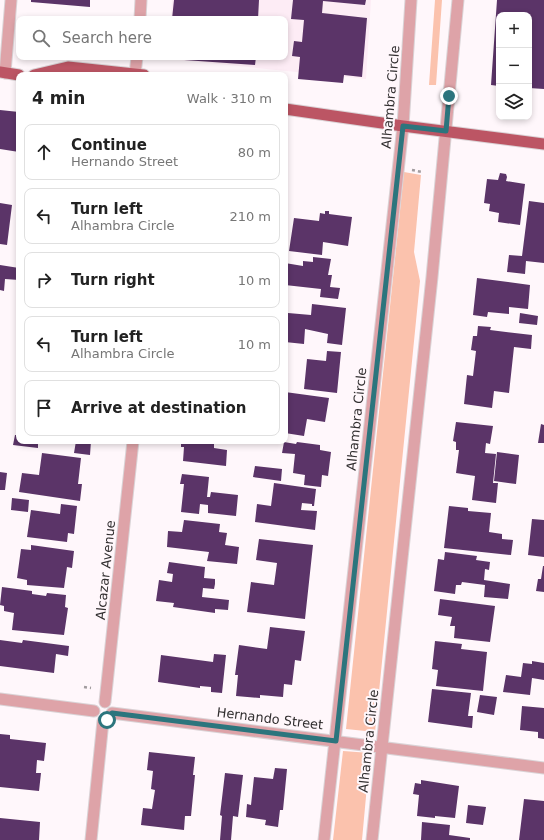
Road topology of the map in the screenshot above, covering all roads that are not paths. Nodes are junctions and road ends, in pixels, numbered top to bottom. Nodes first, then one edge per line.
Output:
1 (11, 0) edge
2 (141, 0) edge
3 (411, 0) edge
4 (458, 0) edge
5 (140, 16) edge
6 (137, 60) edge
7 (47, 72) edge
8 (111, 72) edge
9 (137, 72) edge
10 (2, 73) edge
11 (16, 75) edge
12 (288, 109) edge
13 (403, 126) junction
14 (446, 131) junction
15 (544, 144) edge
16 (134, 444) edge
17 (0, 699) edge
18 (105, 702) junction
19 (94, 711) junction
20 (112, 713) junction
21 (104, 721) junction
22 (336, 741) junction
23 (382, 747) junction
24 (544, 768) edge
25 (91, 840) edge
26 (324, 840) edge
27 (372, 840) edge

1 - 10 street
2 - 5 street
3 - 13 street, Alhambra Circle
4 - 14 street, Alhambra Circle
6 - 9 street
7 - 8 main road
10 - 11 main road
12 - 13 main road
13 - 14 main road
13 - 22 street, Alhambra Circle
14 - 15 main road
14 - 23 street, Alhambra Circle
16 - 18 street, Alcazar Avenue
17 - 19 street
18 - 19 street
18 - 20 street
19 - 21 street
20 - 21 street
20 - 22 street, Hernando Street
21 - 25 street
22 - 23 street, Hernando Street
22 - 26 street, Alhambra Circle
23 - 24 street, Hernando Street
23 - 27 street, Alhambra Circle

